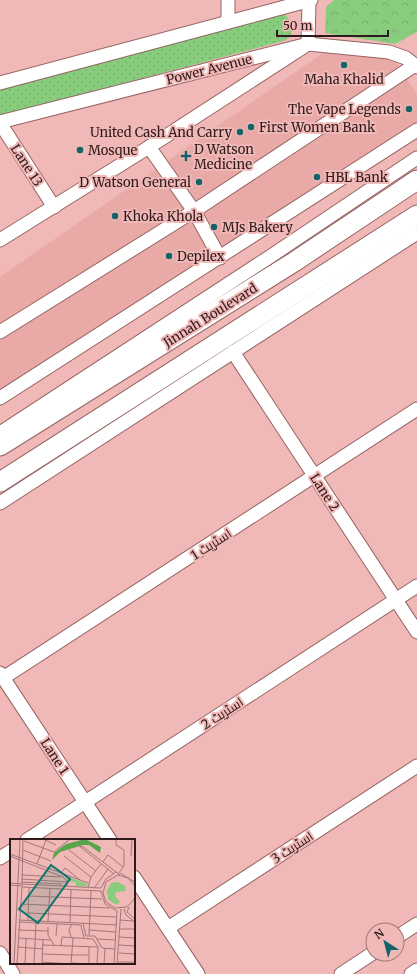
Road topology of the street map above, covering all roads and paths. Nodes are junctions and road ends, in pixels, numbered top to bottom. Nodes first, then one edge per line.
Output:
1 (228, 0) edge
2 (310, 0) edge
3 (228, 22) junction
4 (308, 44) junction
5 (416, 66) edge
6 (0, 83) edge
7 (0, 123) edge
8 (417, 130) edge
9 (149, 147) junction
10 (417, 158) edge
11 (417, 180) edge
12 (54, 206) junction
13 (194, 211) junction
14 (417, 215) edge
15 (417, 233) edge
16 (0, 240) edge
17 (220, 258) junction
18 (0, 332) edge
19 (233, 352) junction
20 (0, 398) edge
21 (417, 409) edge
22 (0, 433) edge
23 (0, 446) edge
24 (315, 476) junction
25 (0, 482) edge
26 (0, 503) edge
27 (417, 586) edge
28 (396, 600) junction
29 (417, 632) edge
30 (2, 675) edge
31 (417, 766) edge
32 (85, 801) junction
33 (28, 839) edge
34 (109, 839) edge
35 (10, 851) edge
36 (0, 858) edge
37 (135, 878) edge
38 (417, 924) edge
39 (168, 928) junction
40 (405, 932) edge
41 (0, 953) edge
42 (365, 958) edge
43 (417, 970) edge
44 (13, 974) edge
45 (198, 974) edge
46 (341, 974) edge
47 (411, 974) edge

1 - 3 street
2 - 3 street
2 - 4 street
3 - 6 street
4 - 5 street, Power Avenue
4 - 7 street, Power Avenue
4 - 9 street
5 - 13 street
7 - 12 street, Lane 13
8 - 17 street
9 - 12 street
9 - 13 street
10 - 22 street
11 - 23 street, Jinnah Boulevard
12 - 16 street
13 - 17 street
13 - 18 street
14 - 25 street
15 - 19 street
17 - 20 street
19 - 24 street, Lane 2
19 - 26 street
21 - 24 street, اسٹریٹ 1
24 - 28 street, Lane 2
24 - 30 street, اسٹریٹ 1
27 - 28 street, اسٹریٹ 2
28 - 29 street, Lane 2
28 - 32 street, اسٹریٹ 2
30 - 32 street, Lane 1
31 - 39 street, اسٹریٹ 3
32 - 33 street, اسٹریٹ 2
32 - 34 street, Lane 1
35 - 36 street
37 - 39 street
38 - 40 street
39 - 45 street
41 - 44 street
42 - 46 street
43 - 47 street

